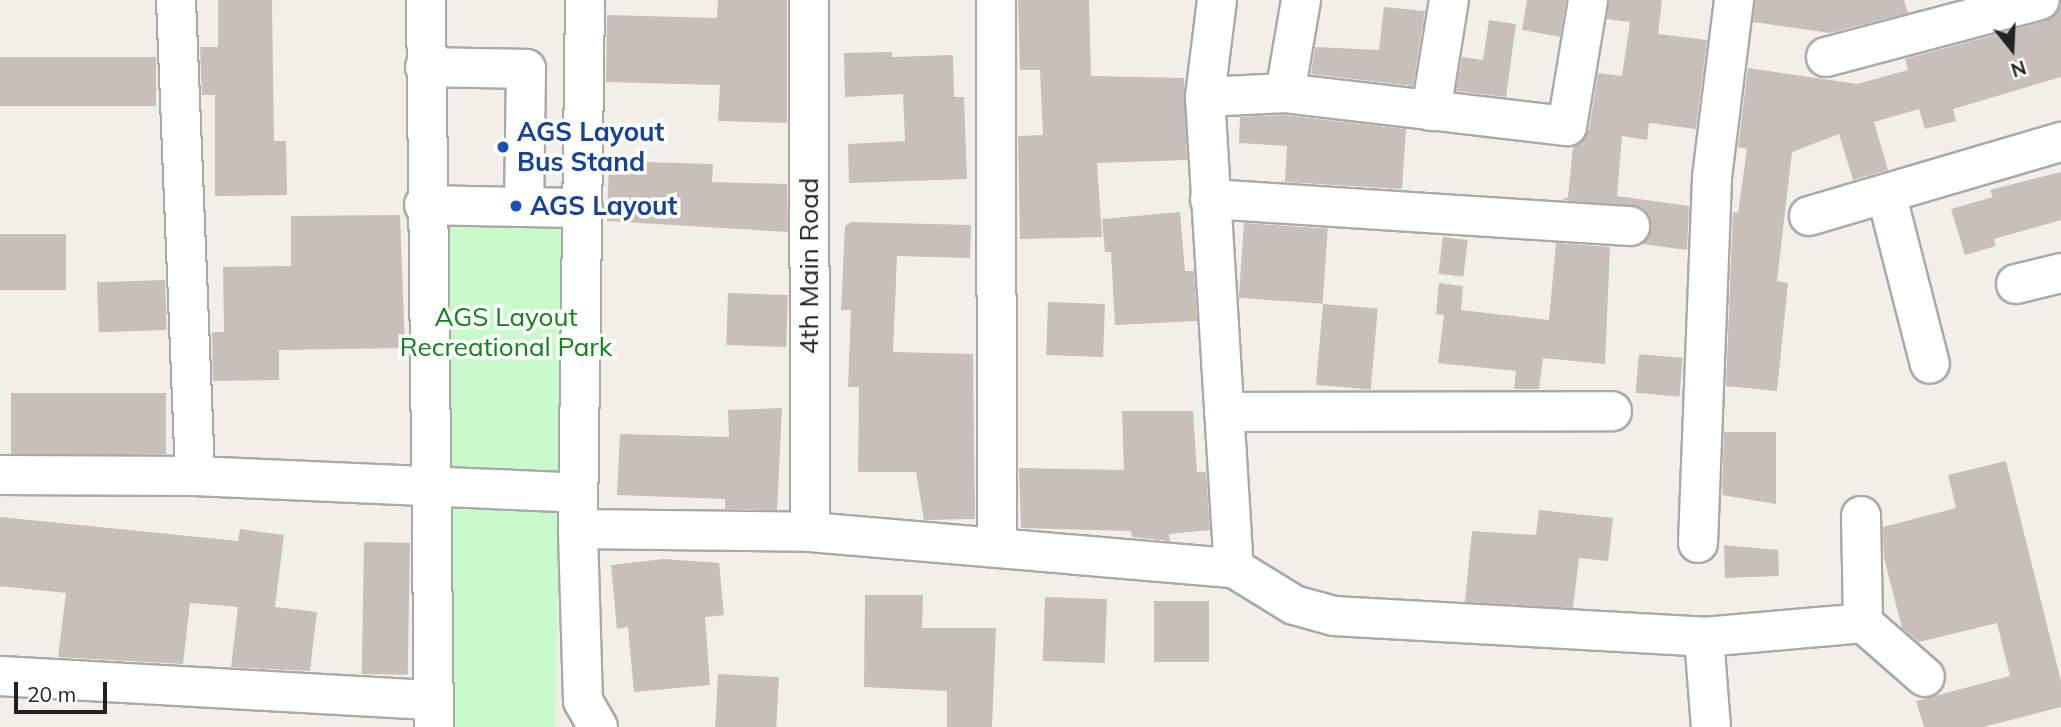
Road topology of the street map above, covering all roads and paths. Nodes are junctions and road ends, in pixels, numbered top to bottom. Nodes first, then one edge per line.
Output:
1 (176, 0) edge
2 (426, 0) edge
3 (585, 0) edge
4 (809, 0) edge
5 (996, 0) edge
6 (1217, 0) edge
7 (1301, 0) edge
8 (1449, 0) edge
9 (1588, 0) edge
10 (1734, 0) edge
11 (2040, 0) edge
12 (1826, 57) dead end
13 (425, 67) junction
14 (1284, 93) junction
15 (1205, 97) junction
16 (1430, 111) junction
17 (2061, 142) edge
18 (1886, 197) junction
19 (1210, 198) junction
20 (424, 205) junction
21 (524, 207) junction
22 (583, 208) junction
23 (1809, 216) dead end
24 (1630, 226) dead end
25 (2061, 272) edge
26 (2017, 284) dead end
27 (1930, 364) dead end
28 (1612, 411) dead end
29 (1224, 412) junction
30 (0, 475) edge
31 (195, 476) junction
32 (429, 489) junction
33 (578, 511) junction
34 (1861, 516) dead end
35 (810, 532) junction
36 (1698, 543) dead end
37 (997, 546) junction
38 (1234, 568) junction
39 (1863, 623) junction
40 (1703, 637) junction
41 (0, 676) edge
42 (1924, 677) dead end
43 (433, 713) edge
44 (598, 727) edge
45 (1711, 727) edge

1 - 31 street
2 - 13 street
3 - 22 street
4 - 35 street, 4th Main Road
5 - 37 street
6 - 15 street
7 - 14 street
8 - 16 street
9 - 16 street
10 - 36 street
11 - 12 street
13 - 20 street
13 - 21 street
14 - 15 street
14 - 16 street
15 - 19 street
17 - 18 street
18 - 23 street
18 - 27 street
19 - 24 street
19 - 29 street
20 - 21 street
20 - 32 street
21 - 22 street
22 - 33 street
25 - 26 street
28 - 29 street
29 - 38 street
30 - 31 street
31 - 32 street
32 - 33 street
32 - 43 street
33 - 35 street
33 - 44 street
34 - 39 street
35 - 37 street
37 - 38 street
38 - 40 street
39 - 40 street
39 - 42 street
40 - 45 street
41 - 43 street

